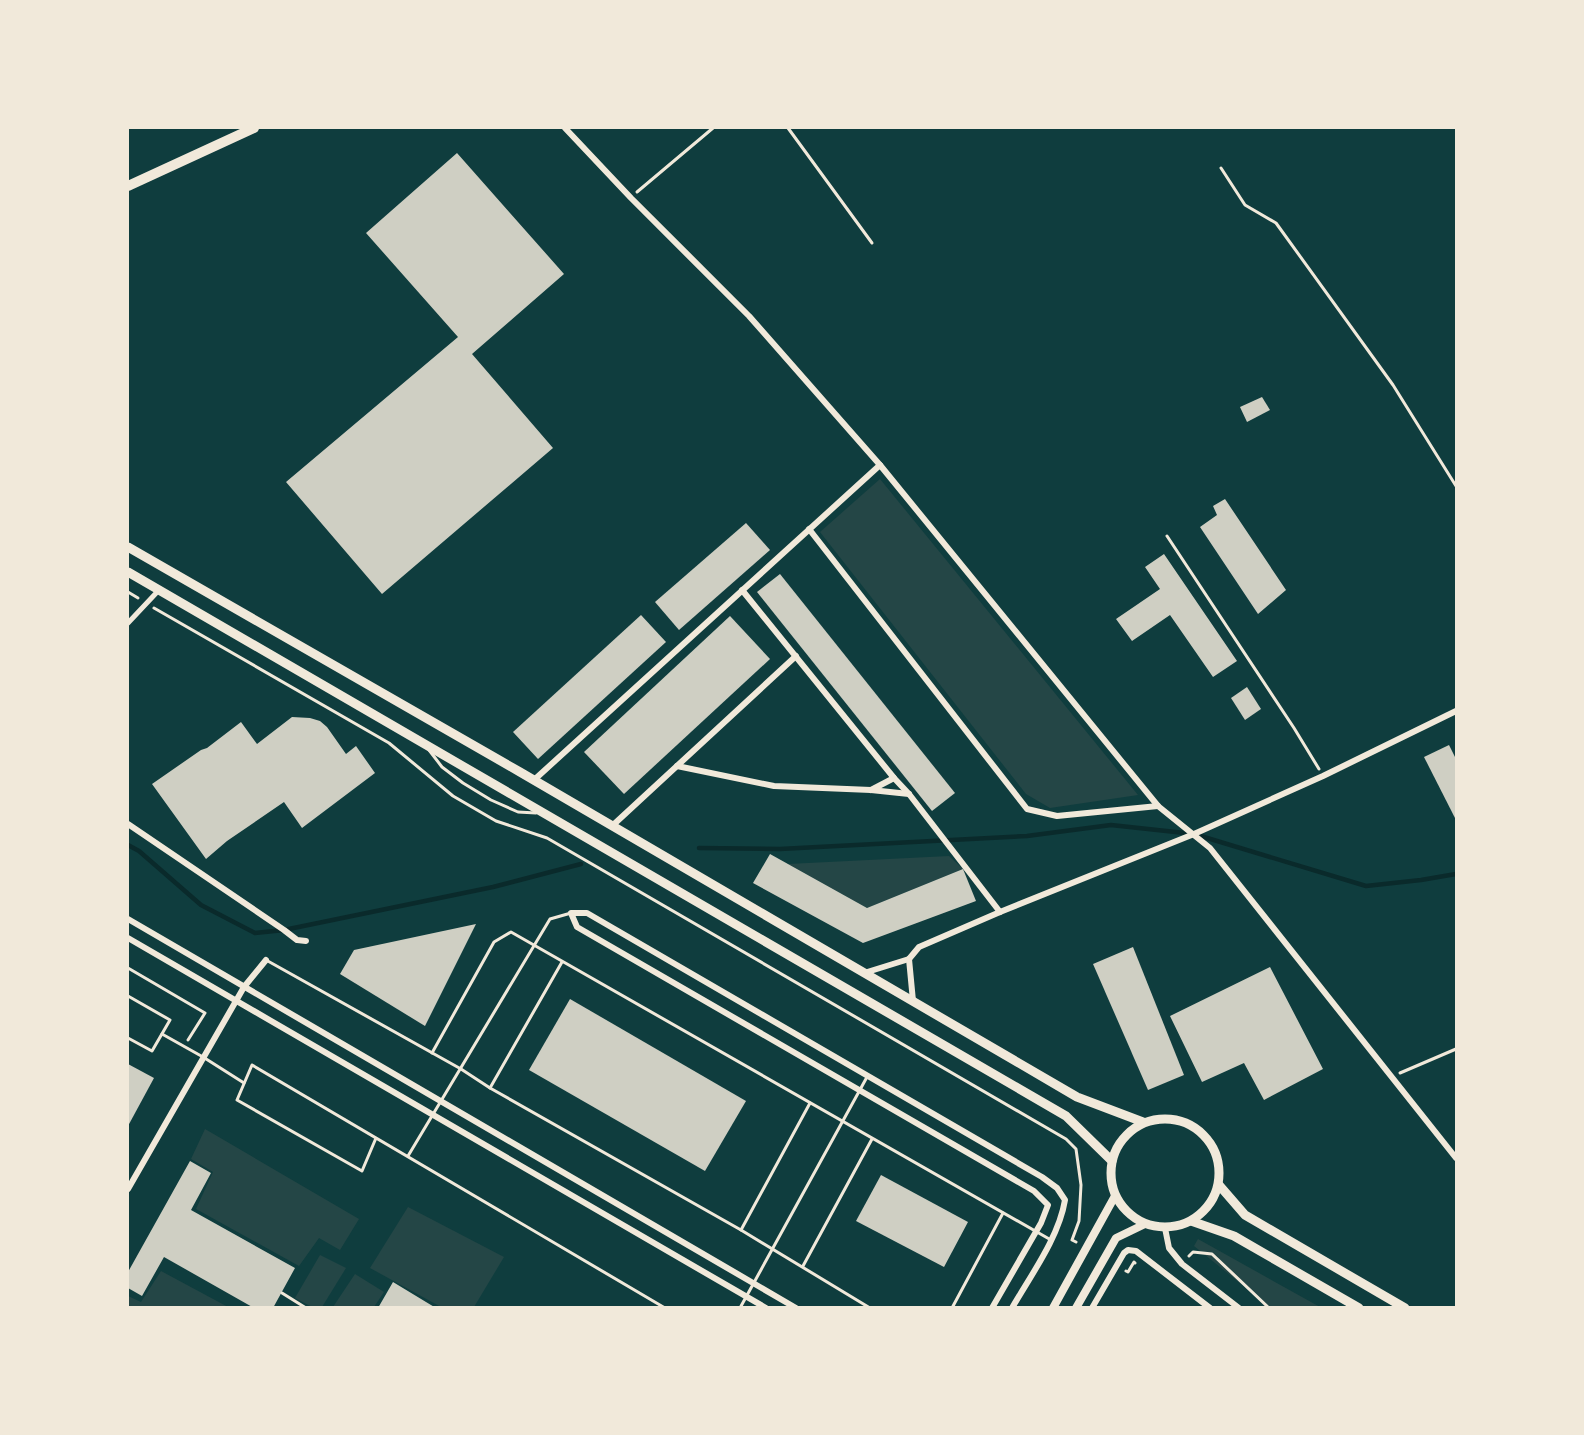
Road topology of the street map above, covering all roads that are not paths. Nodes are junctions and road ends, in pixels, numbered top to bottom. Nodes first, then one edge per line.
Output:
1 (254, 128) edge
2 (565, 128) edge
3 (128, 186) edge
4 (880, 465) junction
5 (809, 529) junction
6 (128, 548) edge
7 (128, 572) edge
8 (159, 590) junction
9 (742, 590) junction
10 (128, 623) edge
11 (796, 656) junction
12 (1456, 711) edge
13 (425, 744) junction
14 (677, 766) junction
15 (894, 778) junction
16 (534, 780) junction
17 (871, 790) junction
18 (909, 794) junction
19 (1158, 806) junction
20 (545, 814) junction
21 (128, 824) edge
22 (612, 826) junction
23 (1194, 834) junction
24 (1000, 912) junction
25 (571, 913) junction
26 (128, 919) edge
27 (128, 938) edge
28 (306, 940) dead end
29 (534, 946) junction
30 (909, 958) junction
31 (266, 960) joint
32 (562, 962) junction
33 (864, 972) junction
34 (244, 987) junction
35 (128, 996) edge
36 (236, 1001) junction
37 (913, 1001) junction
38 (162, 1034) junction
39 (128, 1038) edge
40 (432, 1053) junction
41 (203, 1057) junction
42 (460, 1069) junction
43 (868, 1076) junction
44 (244, 1083) junction
45 (490, 1088) junction
46 (860, 1091) junction
47 (441, 1101) junction
48 (810, 1103) junction
49 (433, 1115) junction
50 (842, 1121) junction
51 (1143, 1122) junction
52 (376, 1138) junction
53 (872, 1139) junction
54 (408, 1156) junction
55 (1456, 1158) edge
56 (1112, 1161) junction
57 (128, 1174) edge
58 (134, 1178) junction
59 (1220, 1185) junction
60 (128, 1189) edge
61 (1115, 1196) junction
62 (1004, 1213) junction
63 (1191, 1221) junction
64 (1146, 1224) junction
65 (1165, 1228) junction
66 (741, 1230) junction
67 (1036, 1232) junction
68 (1051, 1240) junction
69 (772, 1249) junction
70 (803, 1266) junction
71 (754, 1283) junction
72 (746, 1296) junction
73 (665, 1308) edge
74 (740, 1308) edge
75 (766, 1308) edge
76 (796, 1308) edge
77 (870, 1308) edge
78 (952, 1308) edge
79 (992, 1308) edge
80 (1012, 1308) edge
81 (1053, 1308) edge
82 (1076, 1308) edge
83 (1092, 1308) edge
84 (1210, 1308) edge
85 (1239, 1308) edge
86 (1359, 1308) edge
87 (1405, 1308) edge

1 - 3 main road
2 - 4 street
4 - 5 street
4 - 19 street
5 - 9 street
5 - 19 street
6 - 16 main road
7 - 8 main road
8 - 10 street
8 - 13 main road
9 - 11 street
9 - 16 street
11 - 14 street
11 - 15 street
12 - 23 street
13 - 20 main road
13 - 20 lane
14 - 17 street
14 - 22 street
15 - 17 street
15 - 18 street
16 - 22 main road
17 - 18 street
18 - 24 street
19 - 23 street
20 - 56 main road
21 - 28 street
22 - 33 main road
23 - 24 street
23 - 55 street
24 - 30 street
25 - 29 lane
25 - 43 street
25 - 46 street
26 - 34 street
27 - 36 street
29 - 32 lane
29 - 40 lane
29 - 42 lane
30 - 33 street
30 - 37 street
31 - 34 street
31 - 40 lane
32 - 45 lane
32 - 48 lane
33 - 37 main road
34 - 36 street
34 - 47 street
35 - 38 lane
36 - 41 street
36 - 49 street
37 - 51 main road
38 - 39 lane
38 - 41 lane
40 - 42 lane
41 - 44 lane
41 - 58 street
42 - 45 lane
42 - 47 lane
43 - 46 lane
43 - 68 street
44 - 52 lane
44 - 52 lane
45 - 66 lane
46 - 50 lane
46 - 67 street
47 - 49 lane
47 - 71 street
48 - 50 lane
48 - 66 lane
49 - 54 lane
49 - 72 street
50 - 53 lane
50 - 69 lane
51 - 56 main road
51 - 59 main road
52 - 54 lane
53 - 62 lane
53 - 70 lane
54 - 73 lane
56 - 61 main road
57 - 58 lane
58 - 60 street
59 - 63 main road
59 - 87 main road
61 - 64 main road
61 - 81 street
62 - 67 lane
62 - 78 lane
63 - 65 main road
63 - 86 main road
64 - 65 main road
64 - 82 street
65 - 85 street
66 - 69 lane
67 - 68 lane
67 - 79 street
68 - 80 street
69 - 70 lane
69 - 71 lane
70 - 77 lane
71 - 72 lane
71 - 76 street
72 - 74 lane
72 - 75 street
83 - 84 street

